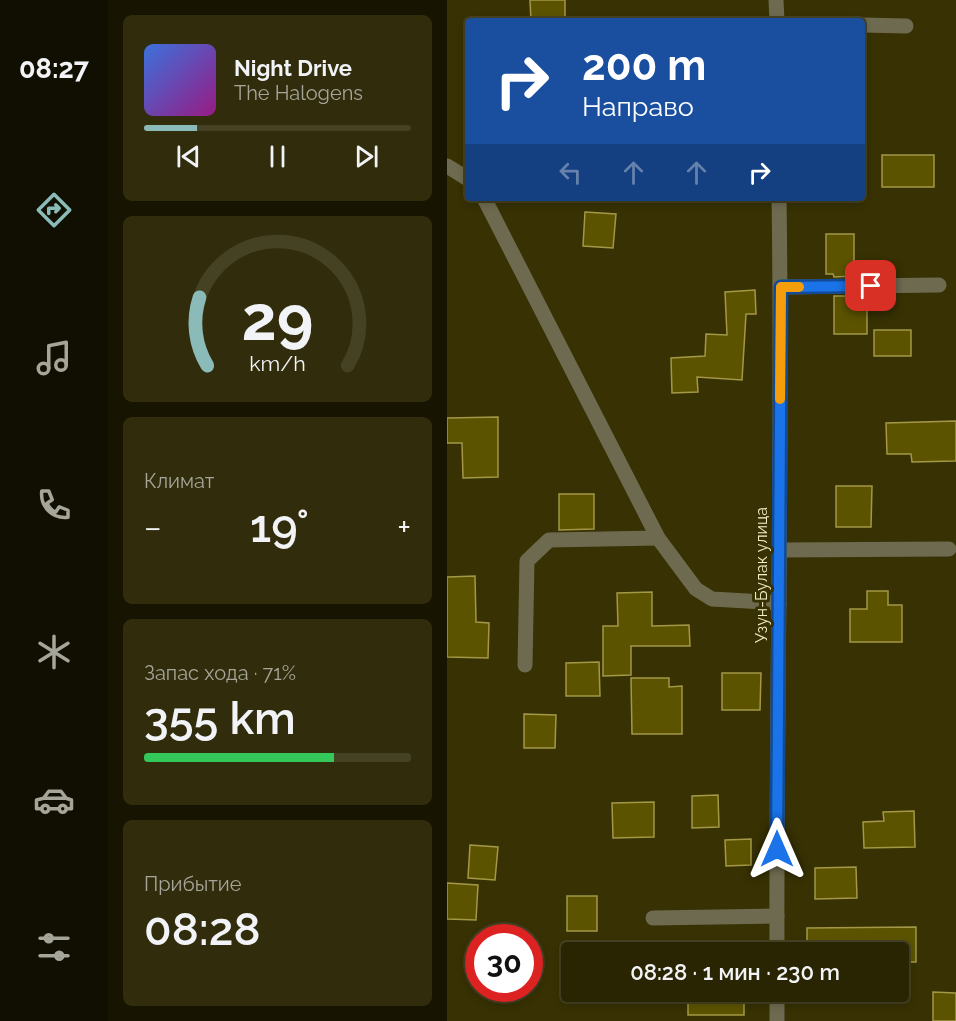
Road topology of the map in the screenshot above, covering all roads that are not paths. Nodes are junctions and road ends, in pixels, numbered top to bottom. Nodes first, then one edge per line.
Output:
1 (776, 0) edge
2 (777, 18) edge
3 (865, 25) edge
4 (906, 26) dead end
5 (447, 166) edge
6 (465, 177) edge
7 (486, 201) edge
8 (779, 201) edge
9 (939, 285) dead end
10 (781, 287) junction
11 (658, 538) junction
12 (949, 549) dead end
13 (780, 550) junction
14 (779, 603) junction
15 (525, 665) dead end
16 (777, 916) junction
17 (653, 918) dead end
18 (777, 942) edge
19 (777, 1002) edge
20 (777, 1021) edge

1 - 2 street
3 - 4 street
5 - 6 street
7 - 11 street
8 - 10 street, Узун-Булак улица
9 - 10 street
10 - 13 street, Узун-Булак улица
11 - 14 street
11 - 15 street
12 - 13 street
13 - 14 street, Узун-Булак улица
14 - 16 street, Узун-Булак улица
16 - 17 street
16 - 18 street, Узун-Булак улица
19 - 20 street

